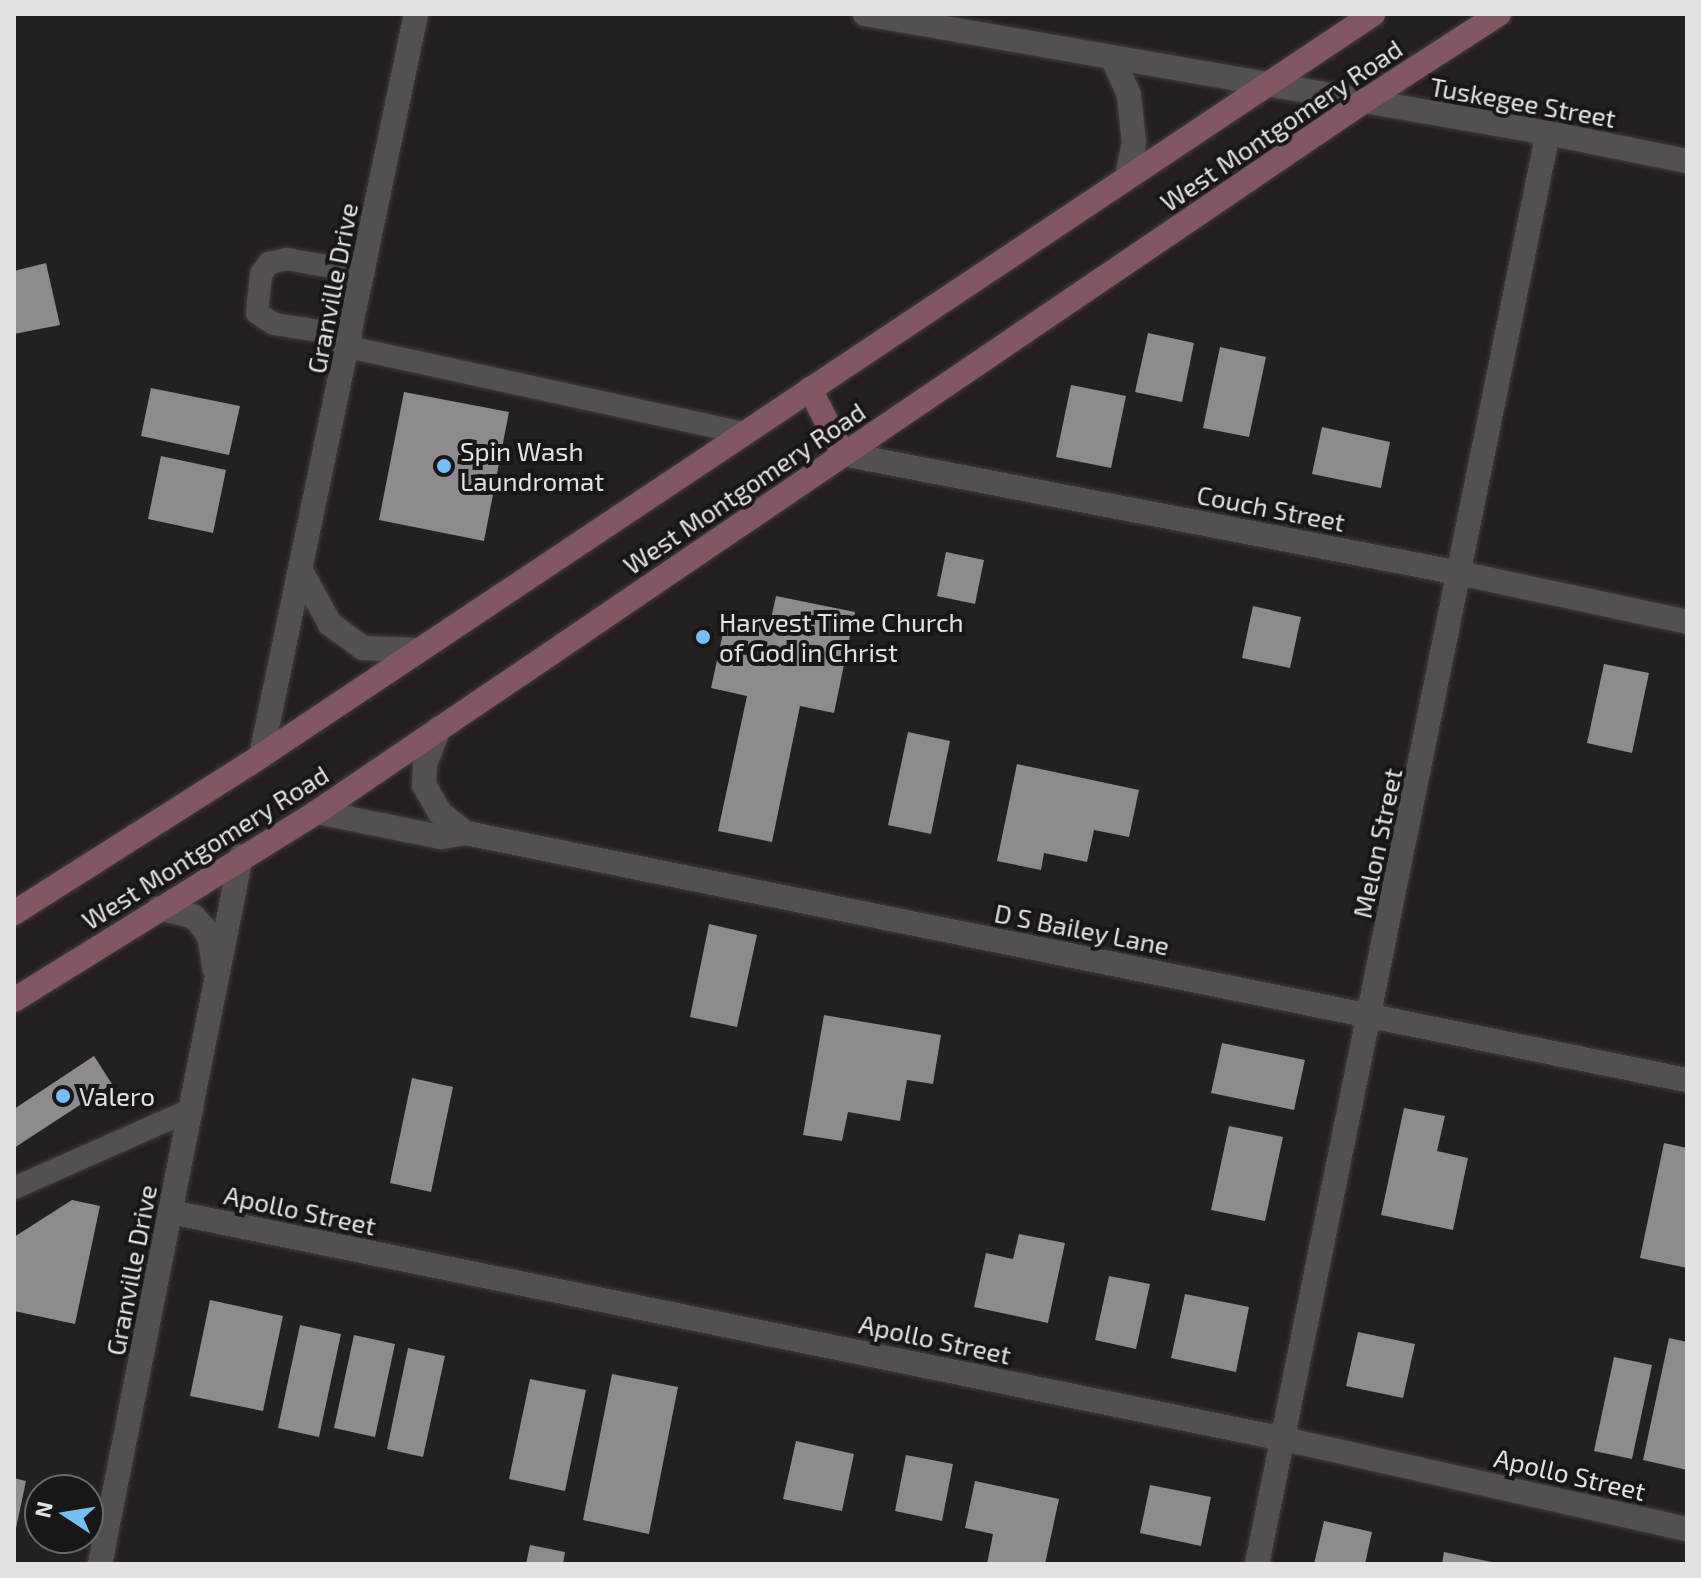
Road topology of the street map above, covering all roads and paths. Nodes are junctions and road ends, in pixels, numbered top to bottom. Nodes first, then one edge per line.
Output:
1 (416, 14) edge
2 (865, 14) edge
3 (1373, 14) edge
4 (1499, 14) edge
5 (1113, 59) junction
6 (1263, 85) junction
7 (1363, 102) junction
8 (1548, 133) junction
9 (1687, 161) edge
10 (1127, 177) junction
11 (364, 273) junction
12 (350, 341) junction
13 (810, 389) junction
14 (743, 433) junction
15 (843, 454) junction
16 (302, 573) junction
17 (1459, 573) junction
18 (1687, 622) edge
19 (420, 650) junction
20 (439, 728) junction
21 (261, 756) junction
22 (317, 812) junction
23 (466, 833) junction
24 (241, 856) junction
25 (159, 908) junction
26 (14, 913) edge
27 (216, 987) junction
28 (14, 1000) edge
29 (1369, 1015) junction
30 (1687, 1080) edge
31 (192, 1109) junction
32 (14, 1188) edge
33 (171, 1212) junction
34 (1284, 1439) junction
35 (1687, 1529) edge
36 (100, 1564) edge
37 (1257, 1564) edge

1 - 11 street, Granville Drive
2 - 5 street, Tuskegee Street
3 - 6 main road, West Montgomery Road
4 - 7 main road, West Montgomery Road
5 - 6 street, Tuskegee Street
5 - 10 street
6 - 7 street, Tuskegee Street
6 - 10 main road, West Montgomery Road
7 - 8 street, Tuskegee Street
7 - 15 main road, West Montgomery Road
8 - 9 street, Tuskegee Street
8 - 17 street, Melon Street
10 - 13 main road, West Montgomery Road
11 - 12 street, Granville Drive
11 - 12 lane
12 - 14 lane
12 - 16 street, Granville Drive
13 - 14 main road, West Montgomery Road
13 - 15 main road
14 - 19 main road, West Montgomery Road
15 - 17 street, Couch Street
15 - 20 main road, West Montgomery Road
16 - 19 street
16 - 21 street, Granville Drive
17 - 18 street, Couch Street
17 - 29 street, Melon Street
19 - 21 main road, West Montgomery Road
20 - 22 main road, West Montgomery Road
20 - 23 street
21 - 26 main road, West Montgomery Road
22 - 23 street, D S Bailey Lane
22 - 24 main road, West Montgomery Road
23 - 29 street, D S Bailey Lane
24 - 25 main road, West Montgomery Road
24 - 27 street, Granville Drive
25 - 27 street, Granville Drive
25 - 28 main road, West Montgomery Road
27 - 31 street, Granville Drive
29 - 30 street, D S Bailey Lane
29 - 34 street, Melon Street
31 - 32 lane
31 - 33 street, Granville Drive
33 - 34 street, Apollo Street
33 - 36 street, Granville Drive
34 - 35 street, Apollo Street
34 - 37 street, Melon Street

